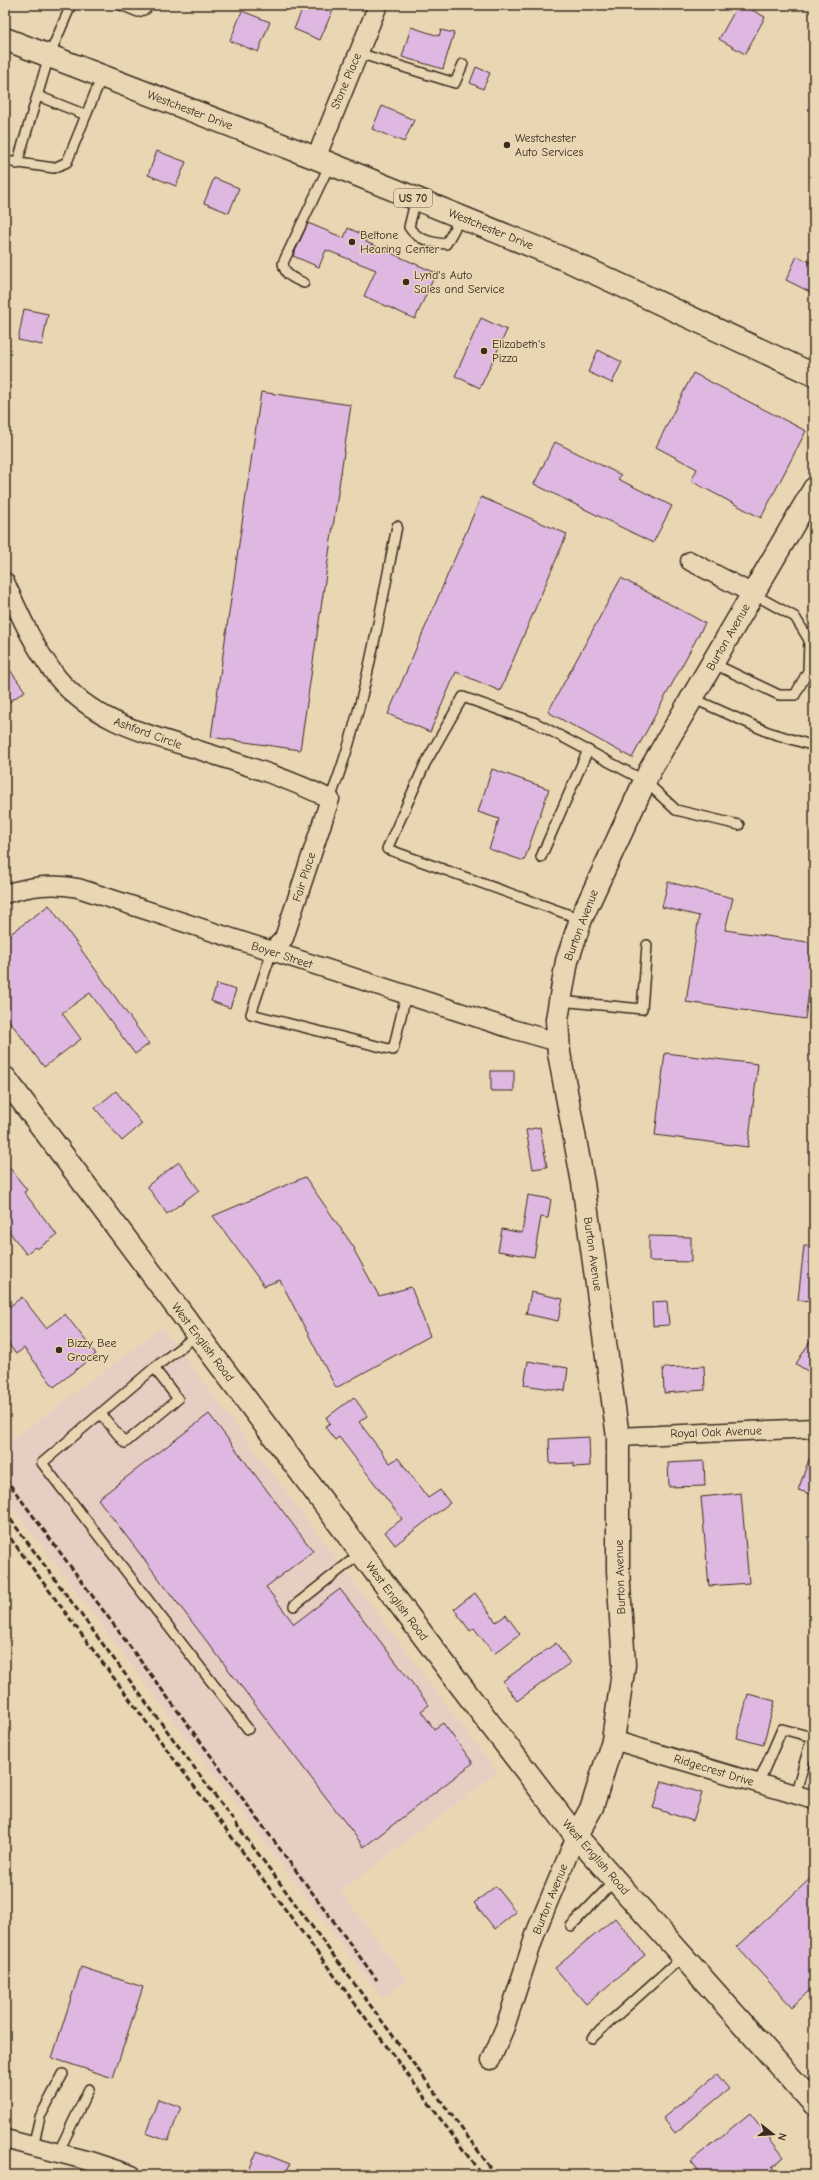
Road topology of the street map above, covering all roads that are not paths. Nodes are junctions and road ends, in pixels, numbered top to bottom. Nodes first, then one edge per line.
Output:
1 (71, 5) edge
2 (121, 5) edge
3 (147, 5) edge
4 (378, 5) edge
5 (5, 39) edge
6 (358, 53) junction
7 (50, 56) junction
8 (463, 64) dead end
9 (102, 76) junction
10 (38, 96) junction
11 (86, 115) junction
12 (5, 161) edge
13 (323, 161) junction
14 (17, 164) junction
15 (416, 198) junction
16 (461, 217) junction
17 (304, 283) dead end
18 (814, 375) edge
19 (813, 492) edge
20 (397, 526) dead end
21 (690, 561) dead end
22 (5, 582) edge
23 (753, 594) junction
24 (712, 663) junction
25 (692, 698) junction
26 (814, 746) edge
27 (588, 750) junction
28 (645, 781) junction
29 (330, 799) junction
30 (739, 825) dead end
31 (541, 857) dead end
32 (5, 894) edge
33 (581, 919) junction
34 (647, 945) dead end
35 (272, 952) junction
36 (406, 995) junction
37 (560, 1001) junction
38 (558, 1042) junction
39 (5, 1078) edge
40 (197, 1334) junction
41 (154, 1368) junction
42 (100, 1413) junction
43 (814, 1428) edge
44 (618, 1436) junction
45 (361, 1553) junction
46 (294, 1606) dead end
47 (248, 1729) dead end
48 (613, 1740) junction
49 (758, 1784) junction
50 (795, 1795) junction
51 (814, 1800) edge
52 (576, 1836) junction
53 (615, 1880) junction
54 (571, 1926) dead end
55 (683, 1956) junction
56 (592, 2038) dead end
57 (491, 2060) dead end
58 (63, 2074) dead end
59 (89, 2089) dead end
60 (814, 2104) edge
61 (5, 2139) edge
62 (33, 2146) junction
63 (58, 2152) junction
64 (132, 2175) edge

1 - 7 lane
2 - 3 lane
4 - 6 street, Stone Place
5 - 7 main road, Westchester Drive / US 70
6 - 8 lane
6 - 13 street, Stone Place
7 - 9 main road, Westchester Drive / US 70
7 - 10 lane
9 - 11 lane
9 - 13 main road, Westchester Drive / US 70
10 - 11 lane
10 - 14 lane
11 - 14 lane
12 - 14 lane
13 - 15 main road, Westchester Drive / US 70
13 - 17 lane
15 - 16 main road, Westchester Drive / US 70
15 - 16 lane
16 - 18 main road, Westchester Drive / US 70
19 - 23 main road, Burton Avenue
20 - 29 lane
21 - 23 street
22 - 29 street, Ashford Circle
23 - 24 main road, Burton Avenue
23 - 24 lane
24 - 25 main road, Burton Avenue
25 - 26 lane
25 - 28 main road, Burton Avenue
27 - 28 lane
27 - 31 lane
27 - 33 lane
28 - 30 lane
28 - 33 main road, Burton Avenue
29 - 35 street, Fair Place
32 - 35 street, Boyer Street
33 - 37 main road, Burton Avenue
34 - 37 lane
35 - 36 street, Boyer Street
35 - 36 lane
36 - 38 street, Boyer Street
37 - 38 main road, Burton Avenue
38 - 44 main road, Burton Avenue
39 - 40 main road, West English Road
40 - 41 lane
40 - 45 main road, West English Road
41 - 42 lane
41 - 42 lane
42 - 47 lane
43 - 44 street, Royal Oak Avenue
44 - 48 main road, Burton Avenue
45 - 46 lane
45 - 52 main road, West English Road
48 - 49 street, Ridgecrest Drive
48 - 52 main road, Burton Avenue
49 - 50 street, Ridgecrest Drive
49 - 50 lane
50 - 51 street, Ridgecrest Drive
52 - 53 main road, West English Road
52 - 57 street, Burton Avenue
53 - 54 lane
53 - 55 main road, West English Road
55 - 56 lane
55 - 60 main road, West English Road
58 - 62 lane
59 - 63 lane
61 - 62 street
62 - 63 street
63 - 64 street

